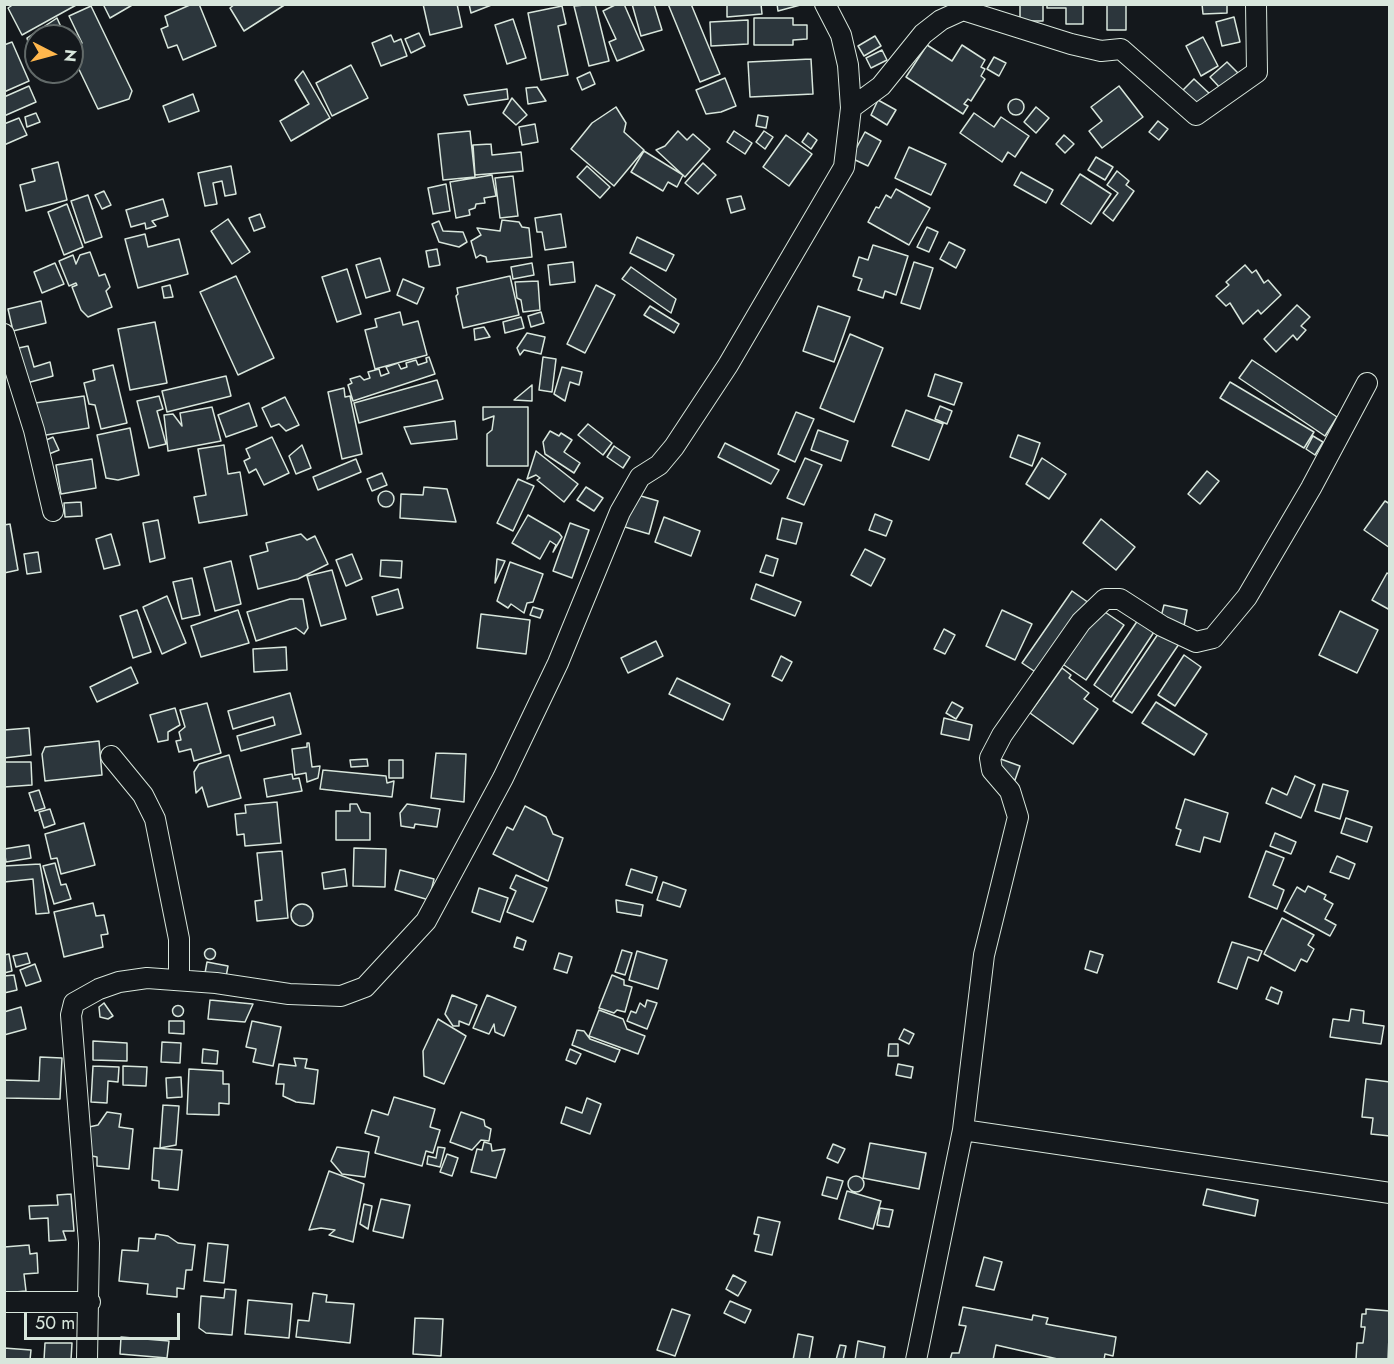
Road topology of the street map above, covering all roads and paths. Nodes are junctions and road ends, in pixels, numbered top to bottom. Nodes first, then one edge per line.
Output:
1 (825, 4) edge
2 (1256, 4) edge
3 (851, 108) junction
4 (4, 334) edge
5 (1367, 383) dead end
6 (53, 511) dead end
7 (111, 756) dead end
8 (179, 980) junction
9 (963, 1130) junction
10 (1389, 1193) edge
11 (4, 1302) edge
12 (90, 1302) junction
13 (87, 1359) edge
14 (916, 1359) edge

1 - 3 street
2 - 3 street
3 - 8 street
4 - 6 street
5 - 9 street
7 - 8 street
8 - 12 street
9 - 10 street
9 - 14 street
11 - 12 street
12 - 13 street

